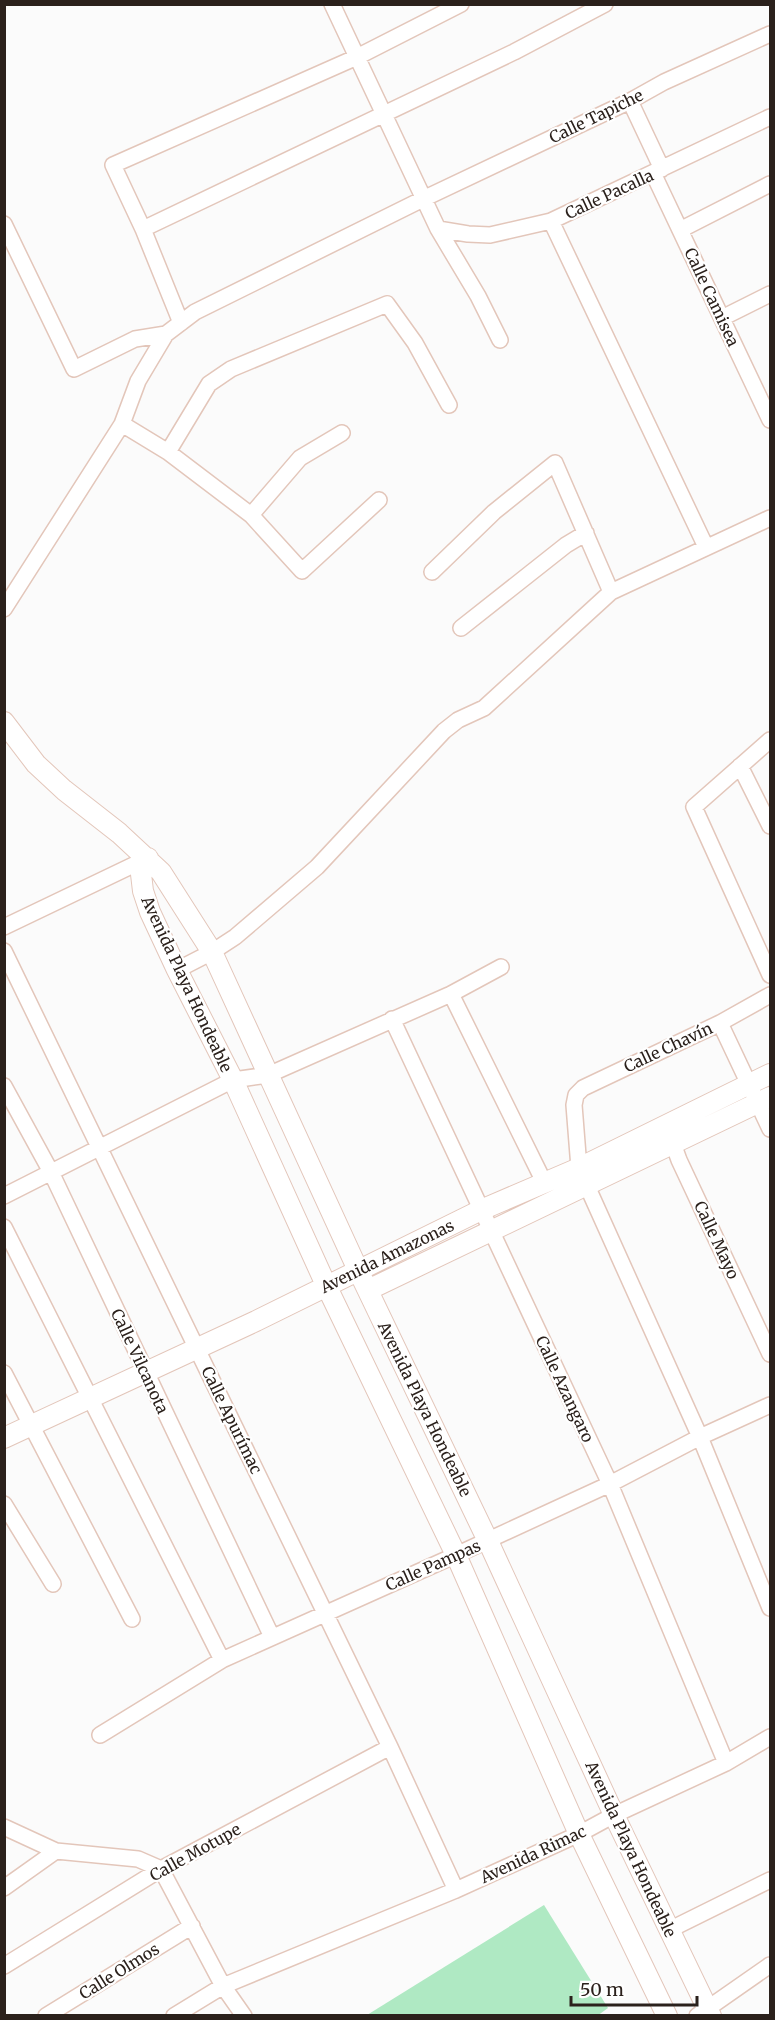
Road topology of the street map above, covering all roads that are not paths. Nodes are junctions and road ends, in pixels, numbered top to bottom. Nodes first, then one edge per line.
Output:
1 (332, 4) edge
2 (461, 4) edge
3 (605, 4) edge
4 (771, 34) edge
5 (357, 57) junction
6 (630, 101) junction
7 (383, 113) junction
8 (771, 117) edge
9 (658, 171) junction
10 (771, 184) edge
11 (423, 199) junction
12 (551, 221) junction
13 (4, 224) edge
14 (143, 229) junction
15 (438, 229) junction
16 (680, 230) junction
17 (771, 294) edge
18 (722, 318) junction
19 (181, 323) junction
20 (166, 334) junction
21 (500, 340) dead end
22 (449, 405) dead end
23 (768, 410) edge
24 (122, 424) junction
25 (342, 433) dead end
26 (168, 452) junction
27 (380, 500) dead end
28 (250, 515) junction
29 (771, 518) edge
30 (586, 534) junction
31 (706, 547) junction
32 (432, 572) dead end
33 (611, 592) junction
34 (4, 609) edge
35 (460, 628) dead end
36 (4, 722) edge
37 (771, 740) edge
38 (740, 766) junction
39 (771, 826) edge
40 (148, 858) junction
41 (4, 927) edge
42 (4, 951) edge
43 (212, 952) junction
44 (501, 968) dead end
45 (177, 970) junction
46 (771, 975) edge
47 (451, 994) junction
48 (771, 995) edge
49 (392, 1019) junction
50 (720, 1023) junction
51 (771, 1074) edge
52 (268, 1075) junction
53 (233, 1080) junction
54 (748, 1085) junction
55 (4, 1086) edge
56 (764, 1100) edge
57 (666, 1124) junction
58 (771, 1129) edge
59 (674, 1144) junction
60 (101, 1148) junction
61 (51, 1172) junction
62 (583, 1177) junction
63 (544, 1182) junction
64 (4, 1196) edge
65 (481, 1210) junction
66 (4, 1227) edge
67 (491, 1231) junction
68 (358, 1270) junction
69 (326, 1285) junction
70 (368, 1290) junction
71 (198, 1348) junction
72 (771, 1354) edge
73 (146, 1372) junction
74 (4, 1373) edge
75 (89, 1399) junction
76 (771, 1405) edge
77 (32, 1426) junction
78 (700, 1437) junction
79 (4, 1438) edge
80 (610, 1484) junction
81 (4, 1504) edge
82 (488, 1541) junction
83 (456, 1556) junction
84 (53, 1584) dead end
85 (771, 1608) edge
86 (325, 1613) junction
87 (132, 1619) dead end
88 (272, 1637) junction
89 (222, 1660) junction
90 (100, 1734) dead end
91 (771, 1737) edge
92 (390, 1746) junction
93 (726, 1764) junction
94 (614, 1815) junction
95 (4, 1827) edge
96 (579, 1834) junction
97 (56, 1851) junction
98 (161, 1869) junction
99 (771, 1880) edge
100 (4, 1888) edge
101 (456, 1890) junction
102 (192, 1926) junction
103 (669, 1930) junction
104 (771, 1965) edge
105 (4, 1966) edge
106 (223, 1986) junction
107 (705, 2014) edge
108 (46, 2016) edge
109 (174, 2016) edge
110 (244, 2016) edge
111 (667, 2016) edge

1 - 5 street
2 - 5 street
3 - 7 street
4 - 6 street, Calle Tapiche
5 - 7 street
5 - 14 street
6 - 9 street, Calle Camisea
6 - 11 street, Calle Tapiche
7 - 11 street
7 - 14 street
8 - 9 street, Calle Pacalla
9 - 12 street, Calle Pacalla
9 - 16 street, Calle Camisea
10 - 16 street
11 - 15 street
11 - 19 street, Calle Tapiche
12 - 15 street, Calle Pacalla
12 - 31 street
13 - 20 street
14 - 19 street
15 - 21 street
16 - 18 street, Calle Camisea
17 - 18 street
18 - 23 street, Calle Camisea
19 - 20 street, Calle Tapiche
20 - 24 street
22 - 26 street
24 - 26 street
24 - 34 street
25 - 28 street
26 - 28 street
27 - 28 street
29 - 31 street
30 - 32 street
30 - 33 street
30 - 35 street
31 - 33 street
33 - 43 street
36 - 40 street
37 - 38 street
38 - 39 street
38 - 46 street
40 - 41 street
40 - 43 street, Avenida Playa Hondeable
40 - 45 street, Avenida Playa Hondeable
42 - 60 street, Calle Apurímac
43 - 45 street
43 - 52 street, Avenida Playa Hondeable
44 - 47 street
45 - 53 street, Avenida Playa Hondeable
47 - 49 street
47 - 63 street
48 - 50 street, Calle Chavín
49 - 52 street
49 - 65 street, Calle Azangaro
50 - 54 street
50 - 62 street, Calle Chavín
51 - 54 street, Avenida Amazonas
52 - 53 street
52 - 68 street, Avenida Playa Hondeable
53 - 60 street
53 - 69 street, Avenida Playa Hondeable
54 - 56 street
54 - 57 street, Avenida Amazonas
55 - 61 street, Calle Vilcanota
56 - 58 street
56 - 59 street, Avenida Amazonas
57 - 59 street, Calle Mayo
57 - 62 street, Avenida Amazonas
59 - 62 street, Avenida Amazonas
59 - 72 street, Calle Mayo
60 - 61 street
60 - 71 street, Calle Apurímac
61 - 64 street
61 - 73 street, Calle Vilcanota
62 - 63 street, Avenida Amazonas
62 - 67 street, Avenida Amazonas
62 - 78 street
63 - 65 street, Avenida Amazonas
65 - 67 street, Calle Azangaro
65 - 68 street, Avenida Amazonas
66 - 75 street
67 - 70 street, Avenida Amazonas
67 - 80 street, Calle Azangaro
68 - 69 street, Avenida Amazonas
68 - 70 street, Avenida Playa Hondeable
69 - 71 street, Avenida Amazonas
69 - 83 street, Avenida Playa Hondeable
70 - 82 street, Avenida Playa Hondeable
71 - 73 street, Avenida Amazonas
71 - 86 street, Calle Apurímac
73 - 75 street, Avenida Amazonas
73 - 88 street, Calle Vilcanota
74 - 77 street
75 - 77 street, Avenida Amazonas
75 - 89 street
76 - 78 street, Calle Pampas
77 - 79 street, Avenida Amazonas
77 - 87 street
78 - 80 street, Calle Pampas
78 - 85 street
80 - 82 street, Calle Pampas
80 - 93 street, Calle Azangaro
81 - 84 street
82 - 83 street, Calle Pampas
82 - 94 street, Avenida Playa Hondeable
83 - 86 street, Calle Pampas
83 - 96 street, Avenida Playa Hondeable
86 - 88 street, Calle Pampas
86 - 92 street, Calle Apurímac
88 - 89 street, Calle Pampas
89 - 90 street, Calle Pampas
91 - 93 street, Avenida Rimac
92 - 98 street, Calle Motupe
92 - 101 street, Calle Apurímac
93 - 94 street, Avenida Rimac
94 - 96 street, Avenida Rimac
94 - 103 street, Avenida Playa Hondeable
95 - 97 street
96 - 101 street, Avenida Rimac
96 - 111 street, Avenida Playa Hondeable
97 - 98 street
97 - 100 street
98 - 102 street
98 - 105 street, Calle Motupe
99 - 103 street
101 - 106 street, Avenida Rimac
102 - 106 street
102 - 108 street, Calle Olmos
103 - 107 street, Avenida Playa Hondeable
104 - 107 street
106 - 109 street, Avenida Rimac
106 - 110 street

